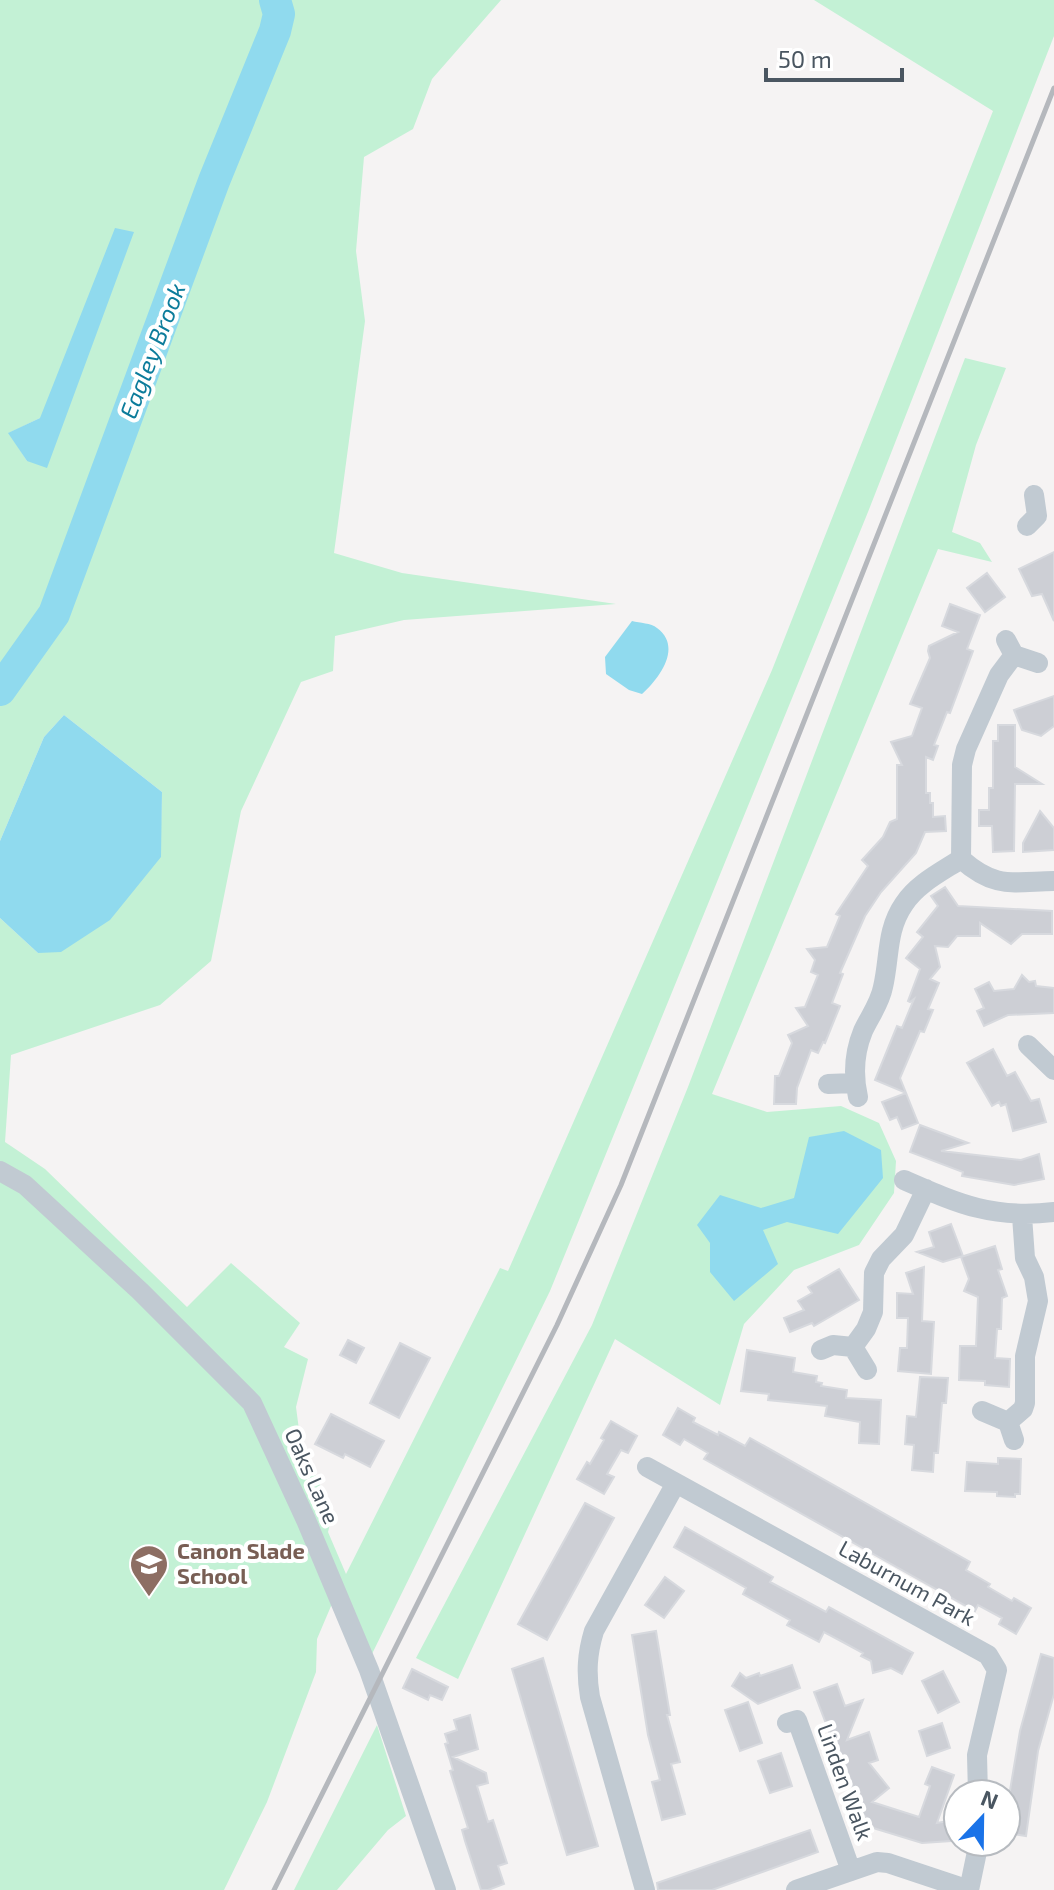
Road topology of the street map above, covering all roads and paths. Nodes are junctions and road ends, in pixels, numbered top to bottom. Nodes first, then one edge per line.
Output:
1 (1034, 495) dead end
2 (1039, 520) edge
3 (1038, 663) dead end
4 (961, 859) junction
5 (1054, 881) edge
6 (1028, 1045) dead end
7 (1052, 1064) edge
8 (828, 1084) dead end
9 (0, 1171) edge
10 (904, 1180) dead end
11 (926, 1189) junction
12 (1054, 1212) edge
13 (1022, 1216) junction
14 (853, 1347) junction
15 (821, 1350) dead end
16 (867, 1370) dead end
17 (982, 1411) dead end
18 (647, 1467) dead end
19 (676, 1483) junction
20 (787, 1723) dead end
21 (978, 1778) edge
22 (976, 1858) edge
23 (851, 1871) junction
24 (446, 1890) edge
25 (645, 1890) edge
26 (796, 1890) edge
27 (969, 1890) edge

1 - 2 street
3 - 4 street
4 - 5 street
4 - 8 street
6 - 7 street
9 - 24 street, Oaks Lane
10 - 11 street
11 - 13 street
11 - 14 street
12 - 13 street
13 - 17 street
14 - 15 street
14 - 16 street
18 - 19 street, Laburnum Park
19 - 21 street, Laburnum Park
19 - 25 street
20 - 23 street, Linden Walk
22 - 27 street
23 - 26 street
23 - 27 street

